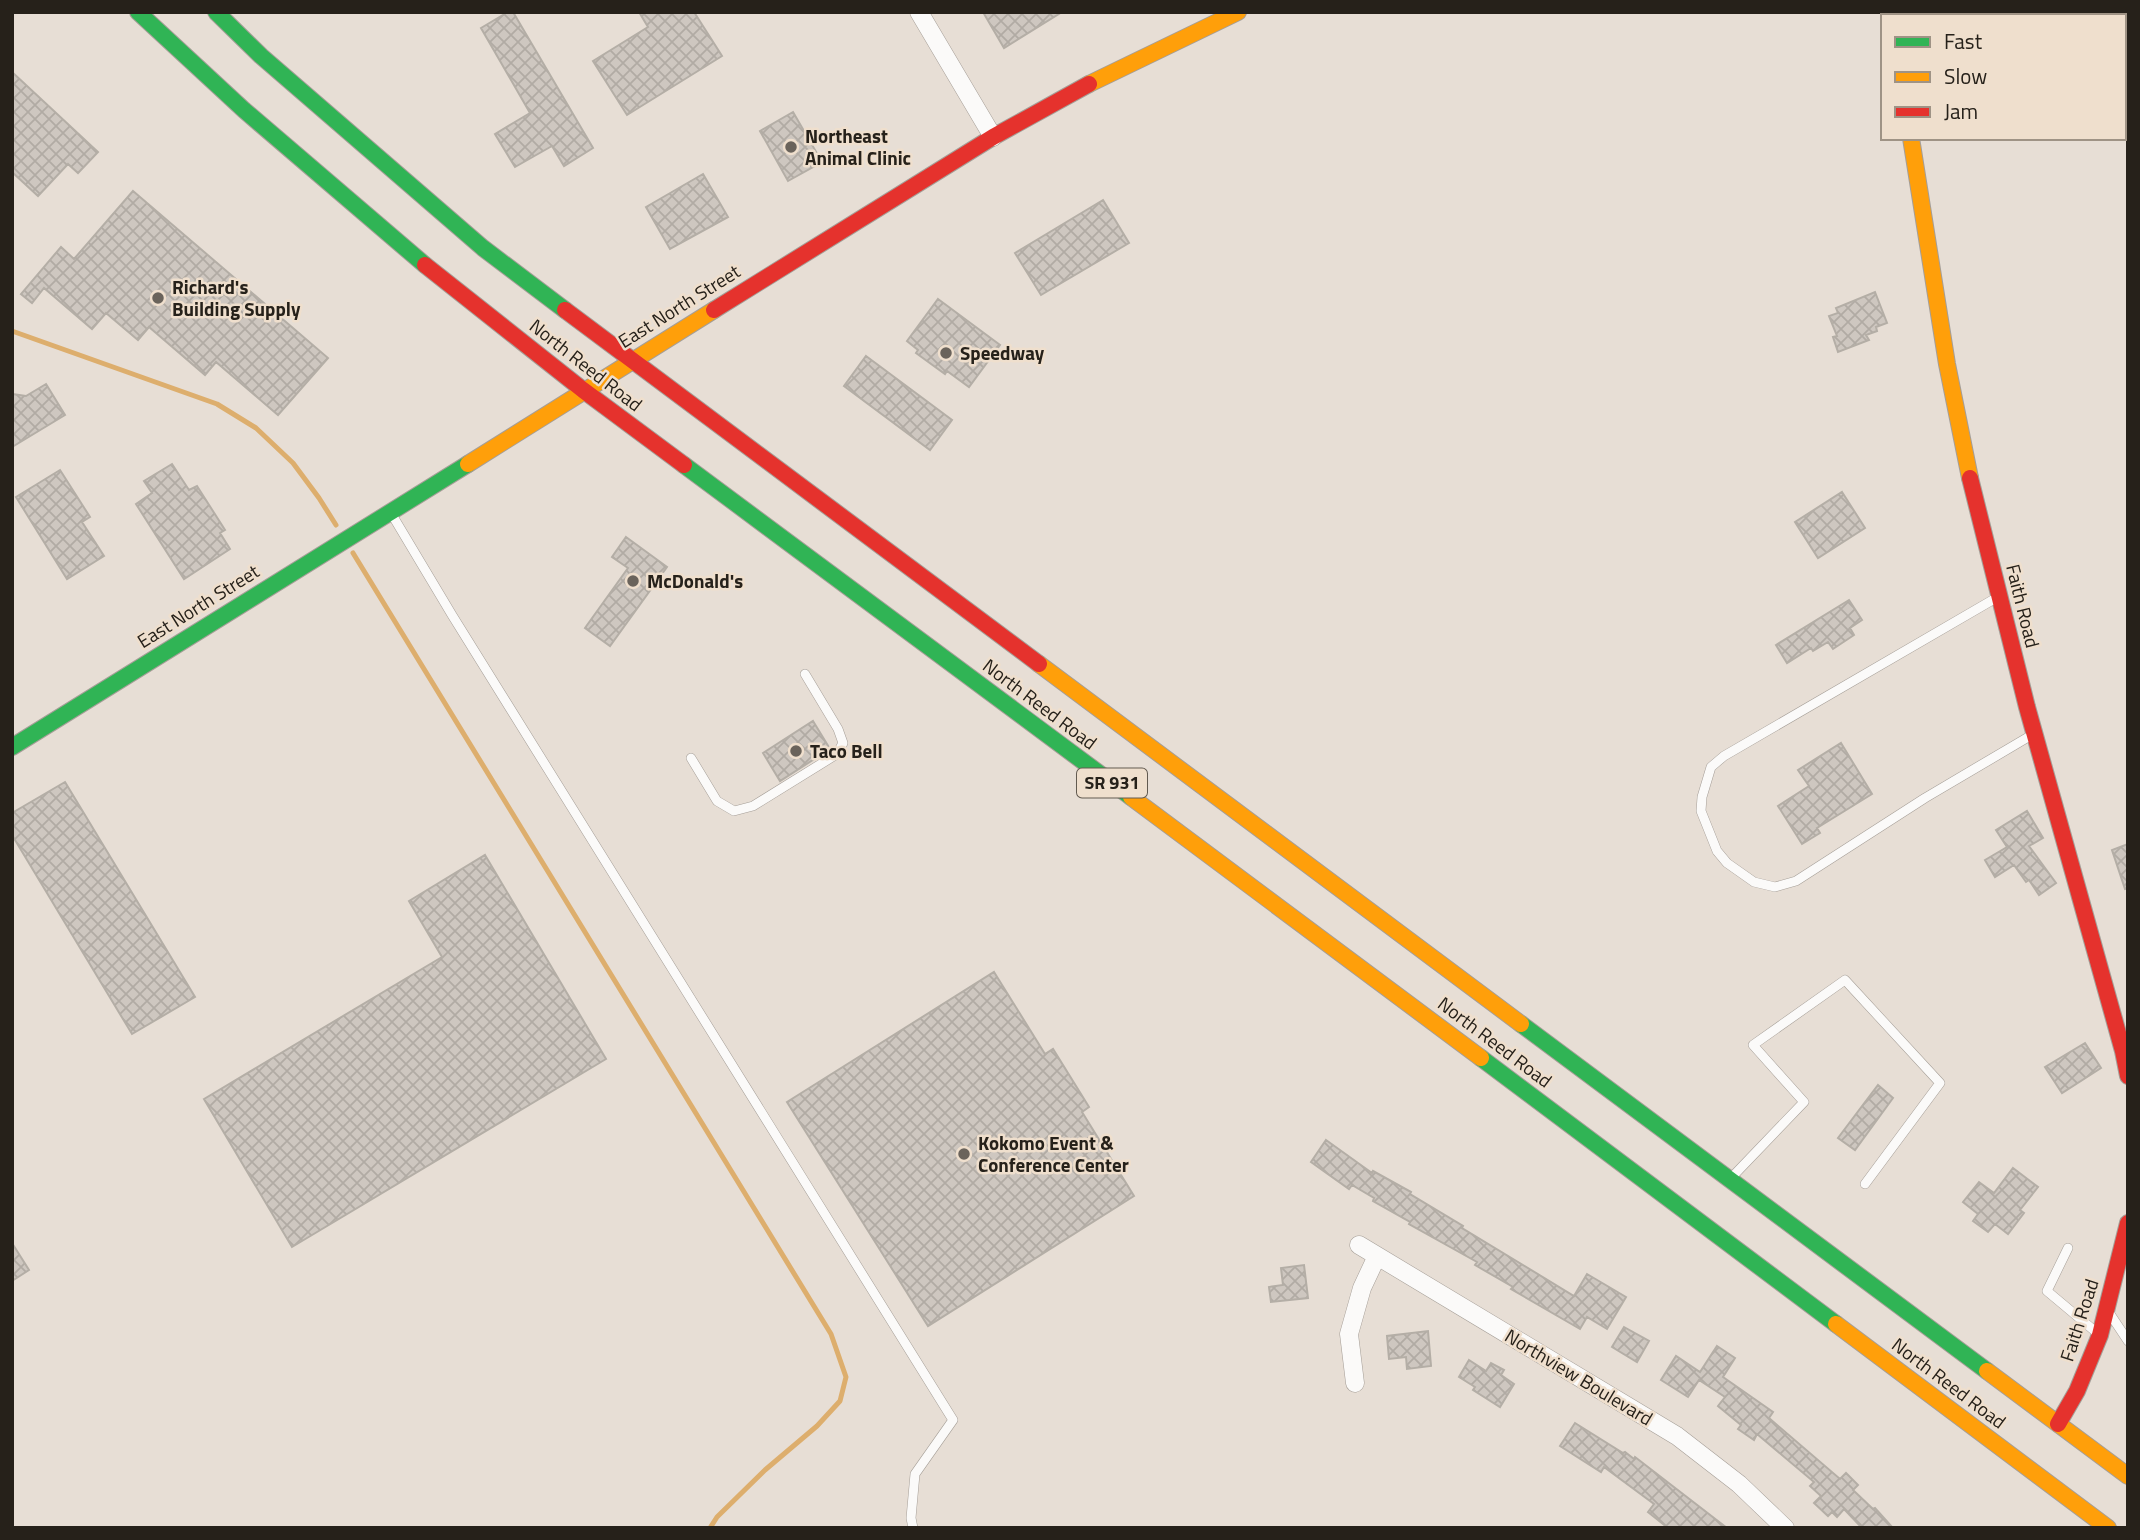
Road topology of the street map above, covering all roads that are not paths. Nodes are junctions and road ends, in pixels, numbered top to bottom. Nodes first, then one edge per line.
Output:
1 (138, 12) edge
2 (216, 12) edge
3 (919, 12) edge
4 (1238, 12) edge
5 (993, 137) junction
6 (1911, 140) edge
7 (631, 360) junction
8 (583, 390) junction
9 (390, 511) junction
10 (1998, 597) junction
11 (805, 674) dead end
12 (2034, 733) junction
13 (12, 747) edge
14 (691, 758) dead end
15 (2125, 1050) edge
16 (2128, 1076) edge
17 (1729, 1180) junction
18 (1865, 1184) dead end
19 (2128, 1223) edge
20 (1359, 1245) dead end
21 (2068, 1248) dead end
22 (1377, 1256) junction
23 (2108, 1309) junction
24 (2100, 1335) junction
25 (2128, 1341) edge
26 (1355, 1383) dead end
27 (2058, 1424) junction
28 (2128, 1476) edge
29 (913, 1528) edge
30 (1786, 1528) edge
31 (2108, 1528) edge

1 - 8 main road, North Reed Road / SR 931
2 - 7 main road, North Reed Road / SR 931
3 - 5 street
4 - 5 main road, East North Street
5 - 7 main road, East North Street
6 - 10 main road, Faith Road
7 - 8 main road, East North Street
7 - 17 main road, North Reed Road / SR 931
8 - 9 main road, East North Street
8 - 31 main road, North Reed Road / SR 931
9 - 13 main road, East North Street
9 - 29 lane
10 - 12 main road, Faith Road
10 - 12 lane
11 - 14 lane
12 - 15 main road, Faith Road
15 - 16 main road, Faith Road
17 - 18 lane
17 - 27 main road, North Reed Road / SR 931
19 - 23 main road, Faith Road
20 - 22 street, Northview Boulevard
21 - 24 lane
22 - 26 street
22 - 30 street, Northview Boulevard
23 - 24 main road, Faith Road
23 - 25 lane
24 - 27 main road, Faith Road
27 - 28 main road, North Reed Road / SR 931

